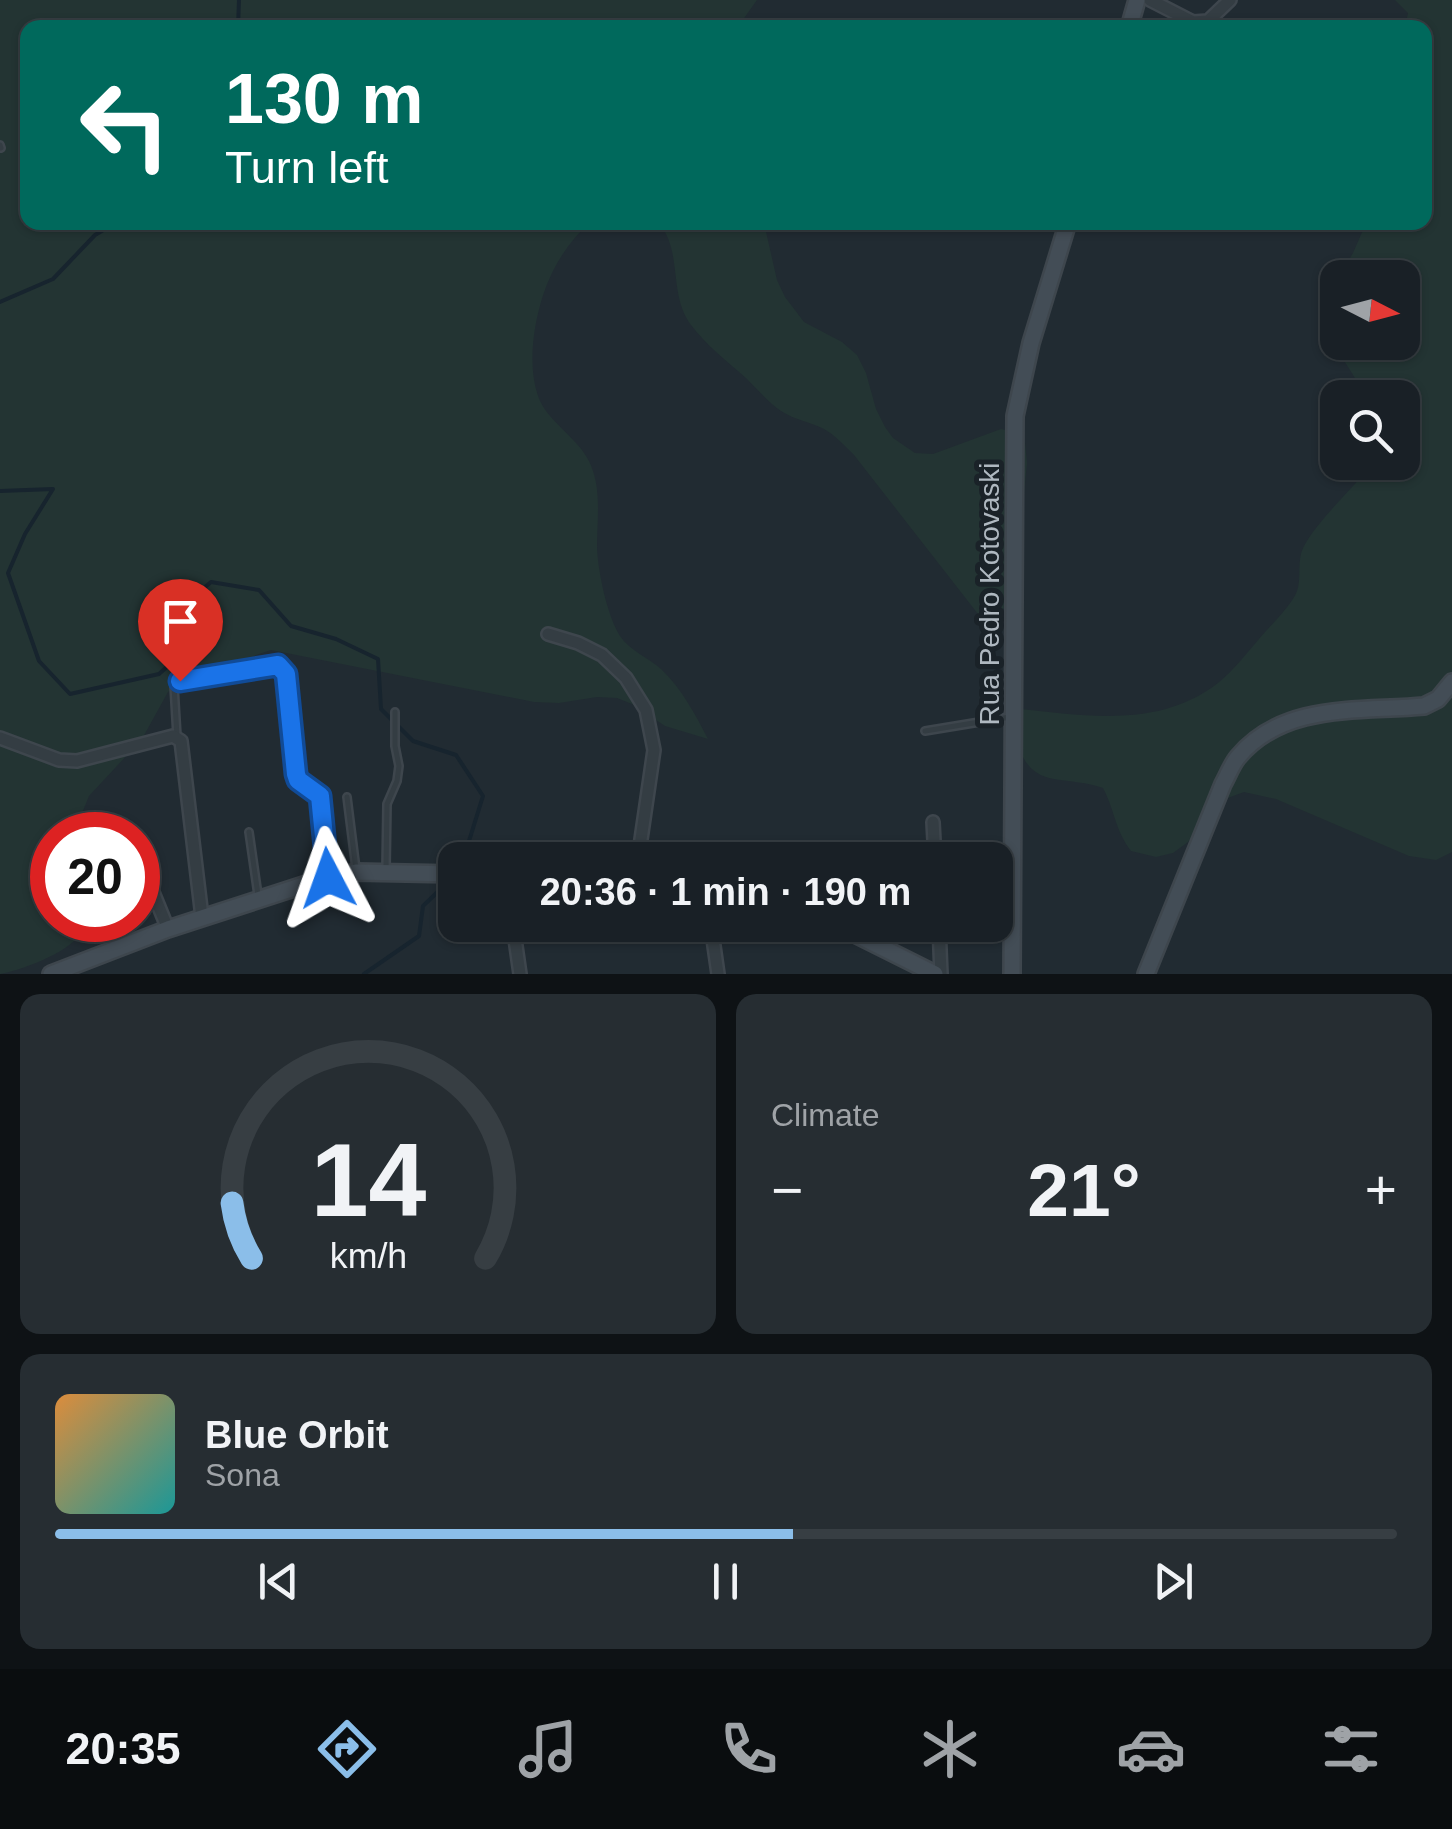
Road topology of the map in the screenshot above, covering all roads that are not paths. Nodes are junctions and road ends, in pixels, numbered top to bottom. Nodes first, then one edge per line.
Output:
1 (1150, 0) edge
2 (1230, 0) edge
3 (1189, 20) edge
4 (1209, 20) edge
5 (1066, 230) edge
6 (548, 634) dead end
7 (1452, 682) edge
8 (395, 712) dead end
9 (1013, 716) junction
10 (926, 731) dead end
11 (0, 738) edge
12 (177, 738) junction
13 (347, 797) dead end
14 (933, 822) dead end
15 (249, 832) dead end
16 (641, 842) edge
17 (934, 842) edge
18 (356, 872) junction
19 (386, 872) junction
20 (438, 874) edge
21 (328, 878) junction
22 (259, 898) junction
23 (160, 909) edge
24 (202, 917) junction
25 (168, 928) junction
26 (515, 942) edge
27 (713, 942) edge
28 (872, 942) edge
29 (939, 942) edge
30 (51, 974) edge
31 (520, 974) edge
32 (718, 974) edge
33 (938, 974) edge
34 (1012, 974) edge
35 (1146, 974) edge

1 - 3 street
2 - 4 street
5 - 9 street, Rua Pedro Kotovaski
6 - 16 street
7 - 35 street
8 - 19 lane
9 - 10 lane
9 - 34 street, Rua Pedro Kotovaski
11 - 12 street
12 - 21 lane
12 - 24 street
13 - 18 lane
14 - 17 street
15 - 22 lane
18 - 19 street
18 - 21 street
19 - 20 street
21 - 22 street
22 - 24 street
23 - 25 street
24 - 25 street
25 - 30 street
26 - 31 street
27 - 32 street
28 - 33 street
29 - 33 street

